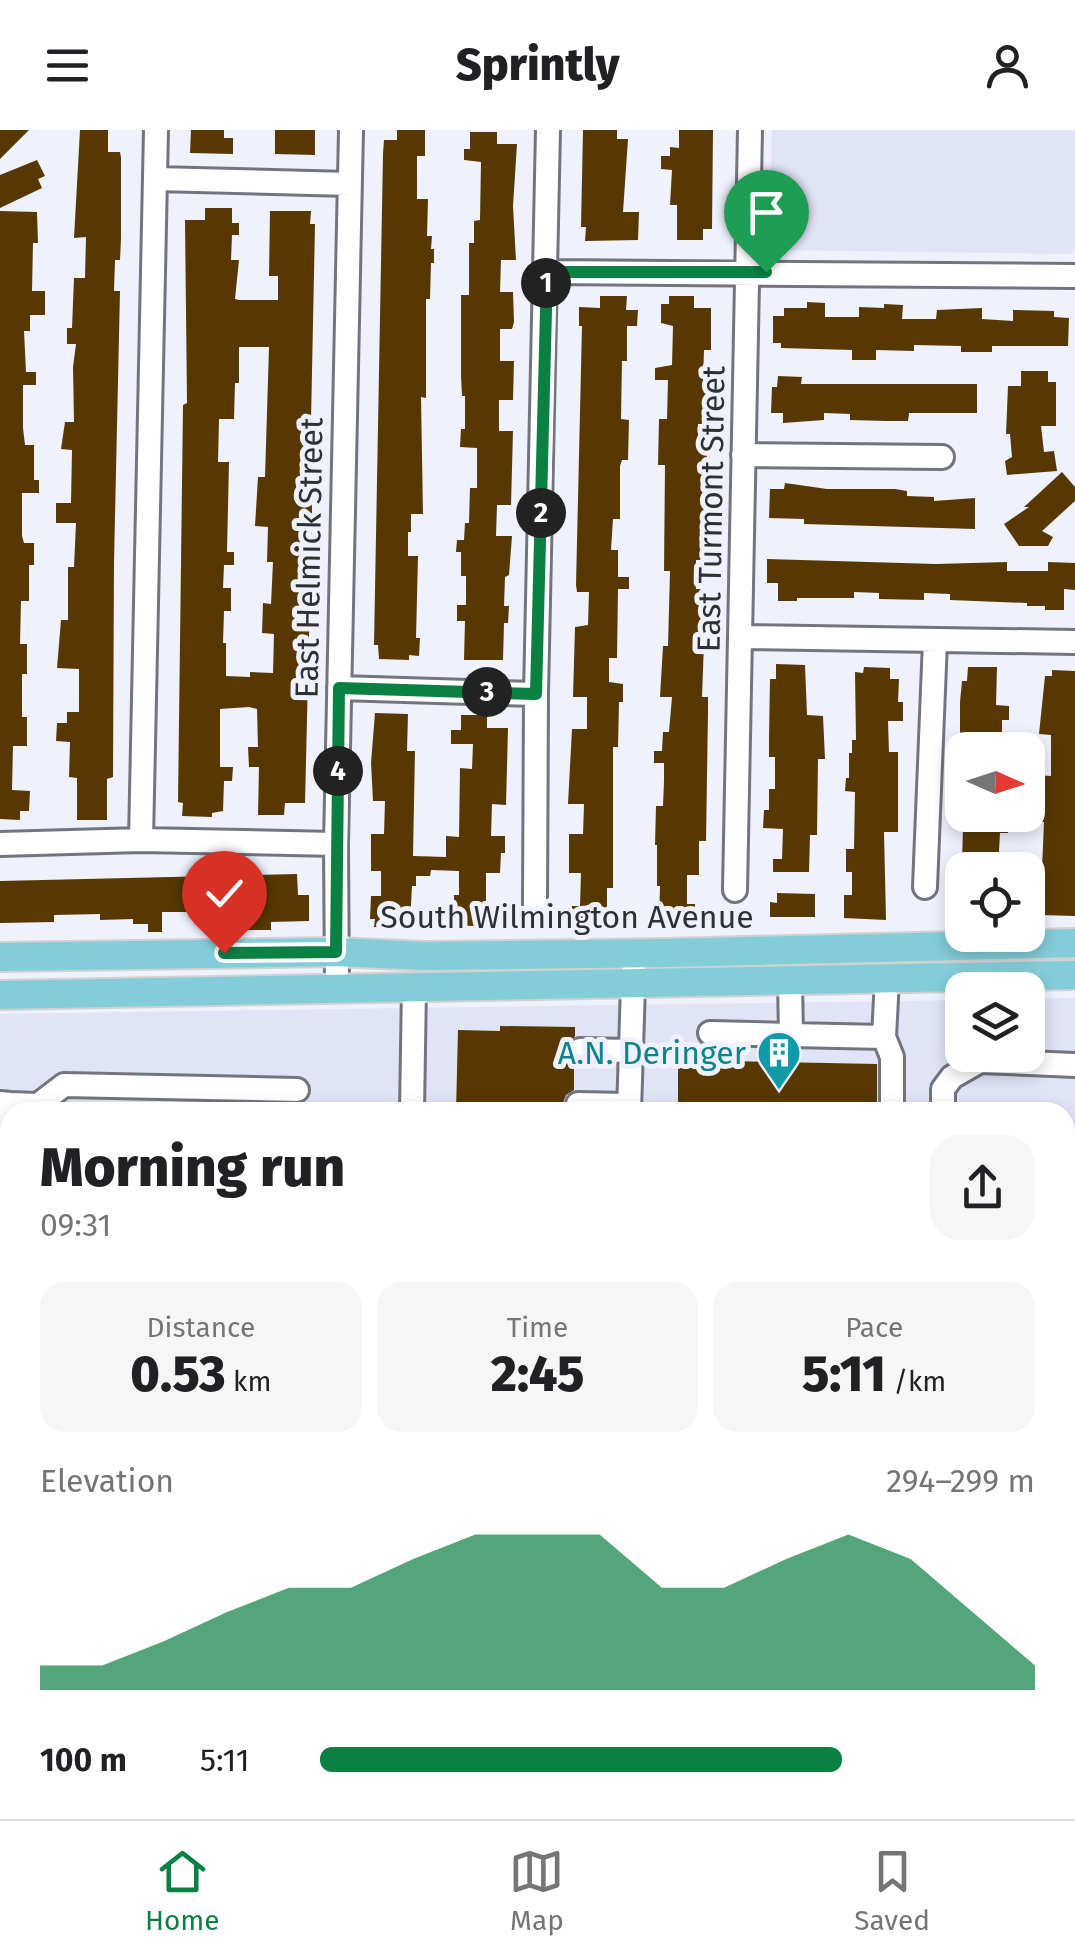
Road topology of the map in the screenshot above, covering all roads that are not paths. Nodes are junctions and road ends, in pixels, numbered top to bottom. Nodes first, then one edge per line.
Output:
1 (156, 130) edge
2 (350, 130) edge
3 (548, 130) edge
4 (750, 130) edge
5 (156, 179) junction
6 (350, 184) junction
7 (547, 272) junction
8 (747, 272) junction
9 (1075, 276) edge
10 (743, 455) junction
11 (942, 457) dead end
12 (742, 637) junction
13 (935, 641) junction
14 (1075, 642) edge
15 (339, 688) junction
16 (536, 694) junction
17 (141, 840) junction
18 (0, 844) edge
19 (336, 844) junction
20 (925, 887) dead end
21 (735, 890) dead end
22 (535, 904) dead end
23 (1075, 943) edge
24 (336, 952) junction
25 (634, 954) junction
26 (0, 956) edge
27 (1075, 974) edge
28 (887, 979) junction
29 (790, 981) junction
30 (633, 984) junction
31 (414, 986) junction
32 (338, 988) junction
33 (0, 994) edge
34 (710, 1034) dead end
35 (791, 1035) junction
36 (884, 1036) junction
37 (580, 1050) dead end
38 (631, 1051) junction
39 (1075, 1065) edge
40 (297, 1090) dead end
41 (42, 1102) edge
42 (412, 1102) edge
43 (629, 1102) edge
44 (892, 1102) edge
45 (942, 1102) edge

1 - 5 street
2 - 6 street, East Helmick Street
3 - 7 street
4 - 8 street, East Turmont Street
5 - 6 street
5 - 17 street
6 - 15 street, East Helmick Street
7 - 8 street
7 - 16 street
8 - 9 street
8 - 10 street, East Turmont Street
10 - 11 street
10 - 12 street, East Turmont Street
12 - 13 street
12 - 21 street, East Turmont Street
13 - 14 street
13 - 20 street
15 - 16 street
15 - 19 street, East Helmick Street
16 - 22 street
17 - 18 street
17 - 19 street
19 - 24 street, East Helmick Street
23 - 25 main road, South Wilmington Avenue
24 - 25 main road, South Wilmington Avenue
24 - 26 main road, South Wilmington Avenue
24 - 32 street, East Helmick Street
25 - 30 street
27 - 28 main road, South Wilmington Avenue
28 - 29 main road, South Wilmington Avenue
28 - 36 street
29 - 30 main road, South Wilmington Avenue
29 - 35 street
30 - 31 main road, South Wilmington Avenue
30 - 38 street
31 - 32 main road, South Wilmington Avenue
31 - 42 street
32 - 33 main road, South Wilmington Avenue
34 - 35 street
35 - 36 street
36 - 44 street
37 - 38 street
38 - 43 street
39 - 45 street
40 - 41 street

